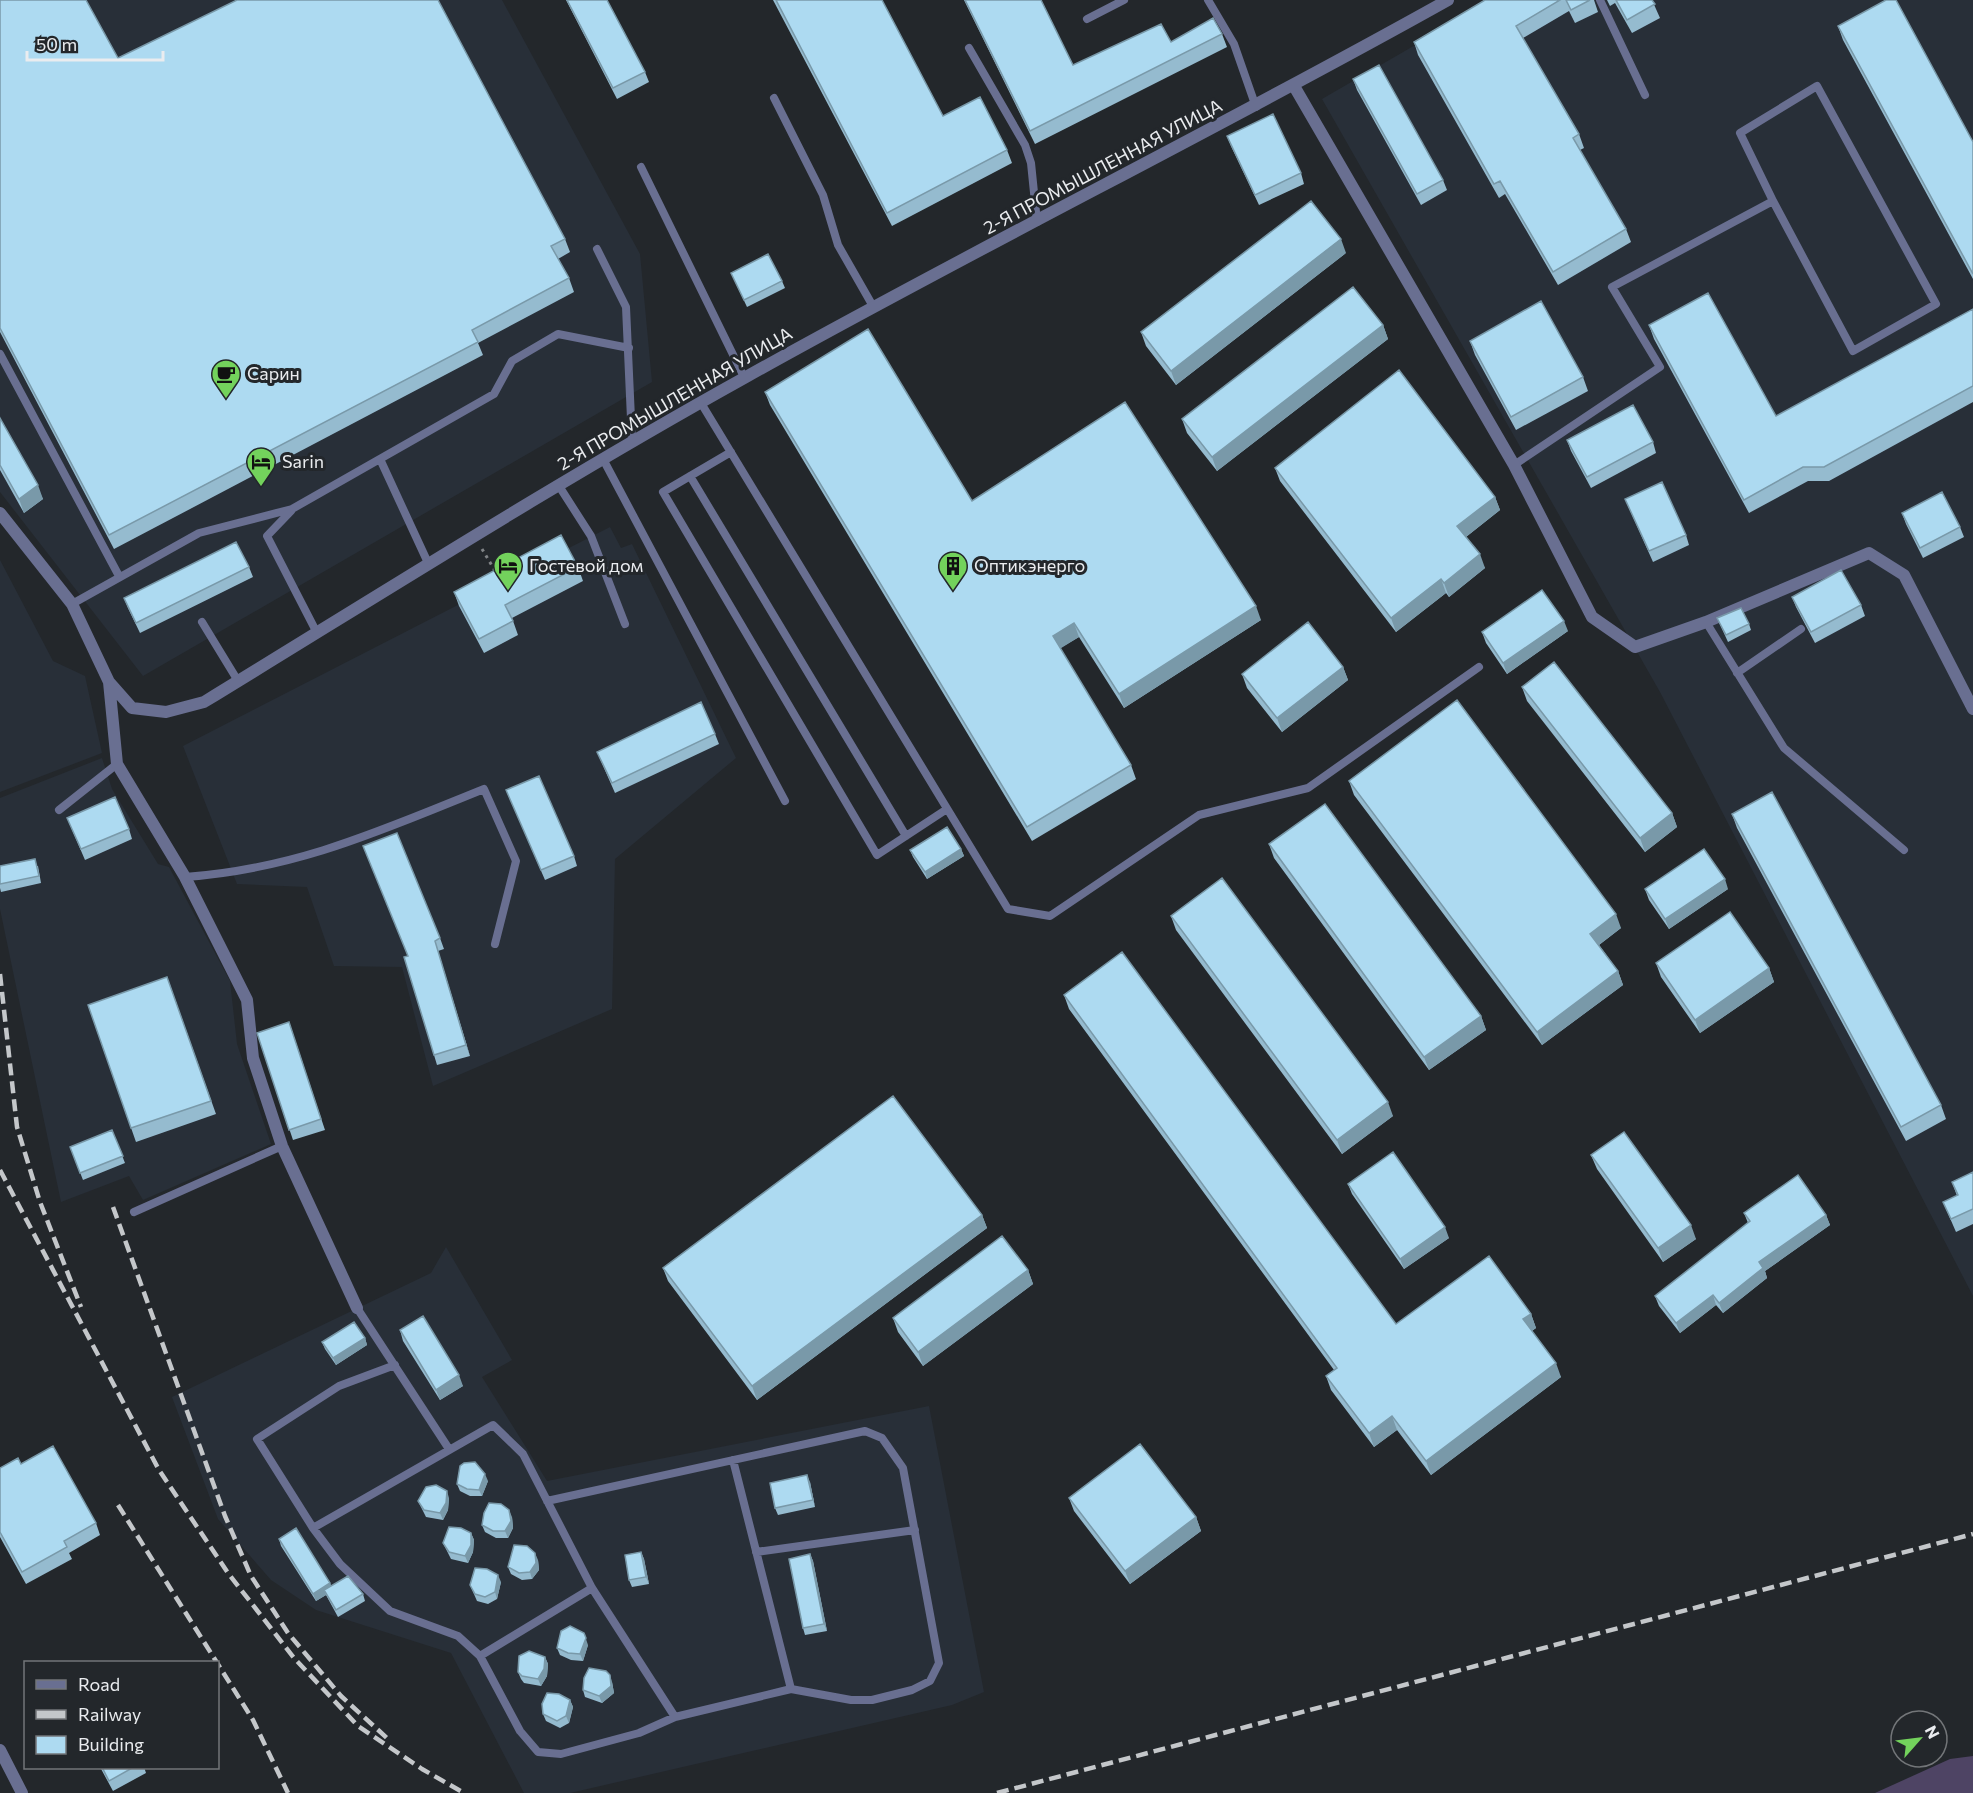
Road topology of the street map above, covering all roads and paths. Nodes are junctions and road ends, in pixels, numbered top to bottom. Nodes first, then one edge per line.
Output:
1 (1124, 0) edge
2 (1208, 0) edge
3 (1448, 0) edge
4 (1600, 0) edge
5 (1087, 19) dead end
6 (969, 48) dead end
7 (1294, 86) junction
8 (1645, 95) dead end
9 (774, 98) dead end
10 (1256, 106) junction
11 (640, 167) dead end
12 (1773, 201) junction
13 (1037, 222) junction
14 (597, 249) dead end
15 (874, 308) junction
16 (629, 348) junction
17 (0, 354) edge
18 (744, 377) junction
19 (701, 403) junction
20 (632, 441) junction
21 (731, 452) junction
22 (380, 459) junction
23 (603, 459) junction
24 (1514, 465) junction
25 (690, 476) junction
26 (559, 486) junction
27 (292, 510) junction
28 (0, 513) edge
29 (475, 537) junction
30 (429, 565) junction
31 (119, 576) junction
32 (502, 582) edge
33 (72, 604) junction
34 (202, 622) dead end
35 (1706, 622) junction
36 (625, 624) dead end
37 (1801, 629) edge
38 (317, 633) junction
39 (1479, 667) dead end
40 (1737, 673) junction
41 (238, 681) junction
42 (109, 682) junction
43 (1973, 709) edge
44 (117, 764) junction
45 (785, 801) dead end
46 (947, 809) junction
47 (59, 810) dead end
48 (906, 836) junction
49 (1904, 850) dead end
50 (185, 877) junction
51 (495, 945) dead end
52 (282, 1146) junction
53 (135, 1212) dead end
54 (357, 1308) joint
55 (394, 1365) junction
56 (449, 1449) junction
57 (733, 1460) junction
58 (547, 1501) junction
59 (313, 1528) junction
60 (915, 1530) junction
61 (756, 1552) junction
62 (592, 1588) junction
63 (480, 1656) junction
64 (791, 1689) junction
65 (675, 1717) junction
66 (0, 1750) edge
67 (22, 1793) edge

1 - 5 lane
2 - 10 lane
3 - 7 street, 2-Я ПРОМЫШЛЕННАЯ УЛИЦА
4 - 8 lane
6 - 13 lane
7 - 10 street, 2-Я ПРОМЫШЛЕННАЯ УЛИЦА
7 - 24 street
9 - 15 lane
10 - 13 street, 2-Я ПРОМЫШЛЕННАЯ УЛИЦА
11 - 18 lane
12 - 12 lane
12 - 24 lane
13 - 15 street, 2-Я ПРОМЫШЛЕННАЯ УЛИЦА
14 - 16 lane
15 - 18 street, 2-Я ПРОМЫШЛЕННАЯ УЛИЦА
16 - 20 lane
16 - 22 lane
17 - 31 lane
18 - 19 street, 2-Я ПРОМЫШЛЕННАЯ УЛИЦА
19 - 20 street, 2-Я ПРОМЫШЛЕННАЯ УЛИЦА
19 - 21 lane
20 - 23 street, 2-Я ПРОМЫШЛЕННАЯ УЛИЦА
21 - 25 lane
21 - 46 lane
22 - 27 lane
22 - 30 lane
23 - 26 street, 2-Я ПРОМЫШЛЕННАЯ УЛИЦА
23 - 45 lane
24 - 35 street
25 - 48 lane
25 - 48 lane
26 - 29 street, 2-Я ПРОМЫШЛЕННАЯ УЛИЦА
26 - 36 lane
27 - 31 lane
27 - 38 lane
28 - 33 street, 2-Я ПРОМЫШЛЕННАЯ УЛИЦА
29 - 30 street, 2-Я ПРОМЫШЛЕННАЯ УЛИЦА
29 - 32 path
30 - 38 street, 2-Я ПРОМЫШЛЕННАЯ УЛИЦА
31 - 33 lane
33 - 42 street, 2-Я ПРОМЫШЛЕННАЯ УЛИЦА
34 - 41 lane
35 - 40 lane
35 - 43 street
37 - 40 lane
38 - 41 street, 2-Я ПРОМЫШЛЕННАЯ УЛИЦА
39 - 46 lane
40 - 49 lane
41 - 42 street, 2-Я ПРОМЫШЛЕННАЯ УЛИЦА
42 - 44 street
44 - 47 lane
44 - 50 street
46 - 48 lane
50 - 51 lane
50 - 52 street
52 - 53 lane
52 - 54 street
54 - 55 lane
55 - 56 lane
55 - 59 lane
56 - 58 lane
56 - 59 lane
57 - 58 lane
57 - 60 lane
57 - 61 lane
58 - 62 lane
59 - 63 lane
60 - 61 lane
60 - 64 lane
61 - 64 lane
62 - 63 lane
62 - 65 lane
63 - 65 lane
64 - 65 lane
66 - 67 street

